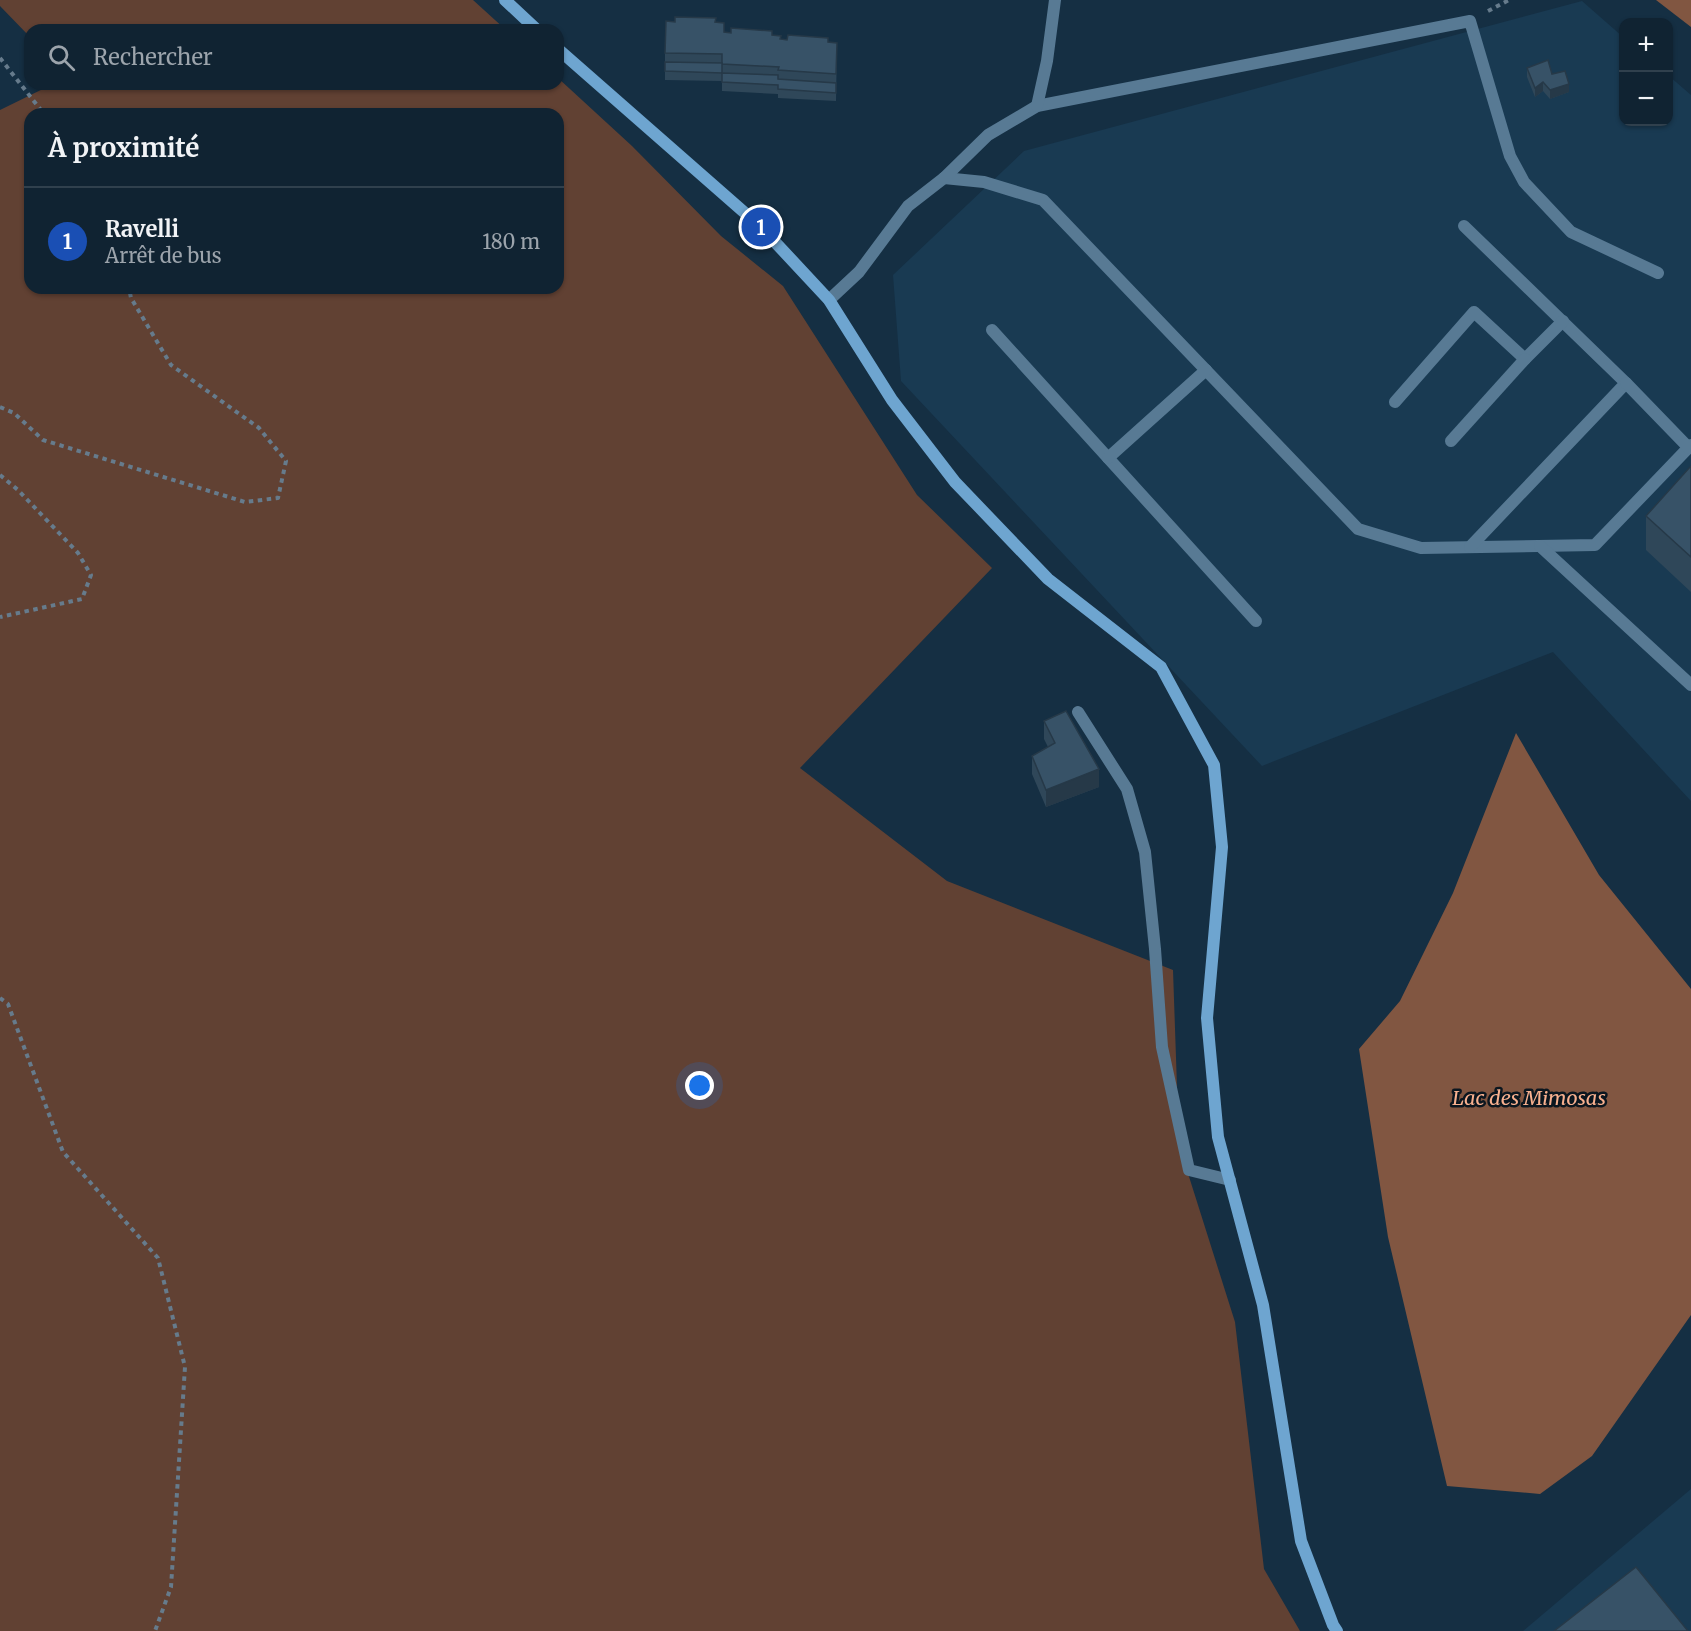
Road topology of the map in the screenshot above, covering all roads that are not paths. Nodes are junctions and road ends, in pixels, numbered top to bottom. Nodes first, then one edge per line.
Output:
1 (505, 0) edge
2 (1055, 0) edge
3 (531, 24) edge
4 (564, 54) edge
5 (1037, 106) junction
6 (944, 178) junction
7 (1464, 226) dead end
8 (1658, 273) dead end
9 (830, 300) junction
10 (1563, 321) junction
11 (992, 330) dead end
12 (1525, 359) junction
13 (1206, 370) junction
14 (1626, 382) junction
15 (1395, 402) dead end
16 (1451, 441) dead end
17 (1690, 446) edge
18 (1108, 458) junction
19 (1540, 546) junction
20 (1470, 547) junction
21 (1256, 621) dead end
22 (1691, 685) edge
23 (1078, 712) dead end
24 (1230, 1180) junction
25 (1337, 1631) edge

1 - 3 main road
2 - 5 street
4 - 9 main road
5 - 6 street
5 - 8 street
6 - 9 street
6 - 13 street
7 - 10 street
9 - 24 main road
10 - 12 street
10 - 14 street
11 - 18 street
12 - 15 street
12 - 16 street
13 - 18 street
13 - 20 street
14 - 17 street
14 - 20 street
17 - 19 street
18 - 21 street
19 - 20 street
19 - 22 street
23 - 24 street
24 - 25 main road

